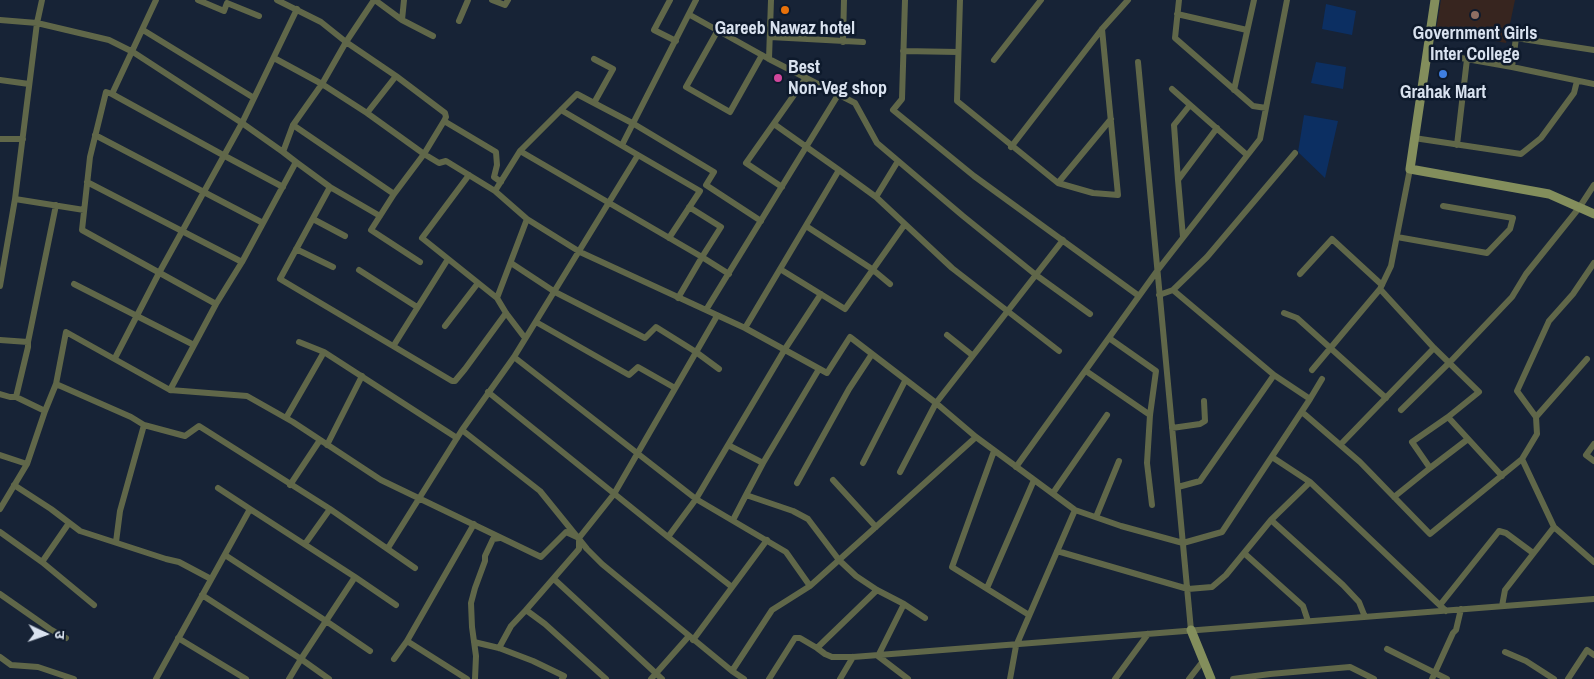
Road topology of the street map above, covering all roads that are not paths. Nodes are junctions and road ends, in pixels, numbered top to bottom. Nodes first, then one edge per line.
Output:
1 (42, 0) edge
2 (156, 0) edge
3 (198, 0) edge
4 (276, 0) edge
5 (374, 0) edge
6 (404, 0) edge
7 (468, 0) edge
8 (492, 0) edge
9 (508, 0) edge
10 (670, 0) edge
11 (696, 0) edge
12 (771, 0) edge
13 (844, 0) edge
14 (905, 0) edge
15 (960, 0) edge
16 (1042, 0) edge
17 (1128, 0) edge
18 (1179, 0) edge
19 (1254, 0) edge
20 (1287, 0) edge
21 (1435, 0) edge
22 (297, 9) junction
23 (1177, 14) junction
24 (690, 15) junction
25 (259, 16) dead end
26 (0, 20) edge
27 (402, 20) junction
28 (460, 21) dead end
29 (37, 23) junction
30 (1102, 29) junction
31 (143, 30) junction
32 (718, 30) junction
33 (1247, 30) junction
34 (433, 36) dead end
35 (770, 37) junction
36 (676, 41) junction
37 (346, 42) junction
38 (843, 42) junction
39 (863, 42) dead end
40 (1594, 50) edge
41 (903, 51) junction
42 (132, 52) junction
43 (958, 52) junction
44 (1427, 52) junction
45 (762, 55) junction
46 (274, 58) junction
47 (594, 59) dead end
48 (1467, 59) junction
49 (770, 60) junction
50 (994, 60) dead end
51 (1138, 62) dead end
52 (1512, 67) junction
53 (396, 76) junction
54 (806, 78) junction
55 (0, 80) edge
56 (1577, 81) junction
57 (30, 84) junction
58 (322, 84) junction
59 (1594, 84) edge
60 (1172, 89) dead end
61 (1234, 90) junction
62 (112, 94) junction
63 (838, 95) junction
64 (254, 98) junction
65 (594, 103) junction
66 (1190, 105) junction
67 (1266, 108) junction
68 (561, 110) junction
69 (367, 113) junction
70 (1111, 119) junction
71 (444, 121) junction
72 (242, 122) junction
73 (634, 124) junction
74 (774, 124) junction
75 (293, 125) junction
76 (1217, 128) junction
77 (95, 135) junction
78 (1414, 138) junction
79 (0, 139) edge
80 (23, 139) junction
81 (622, 145) junction
82 (1456, 145) junction
83 (1011, 147) junction
84 (806, 148) junction
85 (520, 151) junction
86 (282, 152) junction
87 (1295, 153) dead end
88 (424, 154) junction
89 (223, 155) junction
90 (638, 155) junction
91 (1247, 155) junction
92 (898, 161) junction
93 (296, 162) junction
94 (1410, 169) junction
95 (839, 170) junction
96 (469, 175) junction
97 (1178, 180) junction
98 (88, 182) junction
99 (501, 182) junction
100 (1058, 183) junction
101 (706, 184) junction
102 (283, 186) junction
103 (330, 186) junction
104 (1594, 186) edge
105 (782, 187) junction
106 (496, 191) junction
107 (700, 191) junction
108 (204, 192) junction
109 (394, 194) junction
110 (876, 197) junction
111 (15, 199) junction
112 (608, 203) junction
113 (56, 205) junction
114 (1443, 206) dead end
115 (689, 207) junction
116 (1579, 208) junction
117 (84, 210) junction
118 (1594, 214) edge
119 (380, 216) junction
120 (313, 219) junction
121 (527, 219) junction
122 (761, 222) junction
123 (263, 223) junction
124 (904, 224) junction
125 (806, 226) junction
126 (182, 231) junction
127 (345, 236) dead end
128 (1183, 237) junction
129 (1397, 237) junction
130 (669, 238) junction
131 (1063, 240) junction
132 (296, 249) junction
133 (580, 252) junction
134 (2, 253) edge
135 (702, 257) junction
136 (448, 259) junction
137 (242, 262) junction
138 (420, 262) dead end
139 (511, 263) junction
140 (1594, 263) edge
141 (333, 267) dead end
142 (780, 269) junction
143 (872, 269) junction
144 (359, 270) dead end
145 (1157, 271) junction
146 (159, 273) junction
147 (729, 274) junction
148 (1300, 274) dead end
149 (1036, 275) junction
150 (478, 283) junction
151 (74, 284) dead end
152 (890, 284) dead end
153 (0, 286) edge
154 (1381, 287) junction
155 (1173, 290) junction
156 (555, 292) junction
157 (821, 294) junction
158 (1159, 295) junction
159 (1139, 296) junction
160 (497, 298) junction
161 (678, 298) junction
162 (216, 304) junction
163 (417, 306) junction
164 (706, 310) junction
165 (1007, 311) junction
166 (506, 313) junction
167 (1284, 313) dead end
168 (1090, 314) dead end
169 (138, 315) junction
170 (717, 316) junction
171 (536, 322) junction
172 (445, 326) dead end
173 (745, 328) junction
174 (947, 335) dead end
175 (525, 338) junction
176 (1108, 338) junction
177 (0, 340) edge
178 (28, 342) junction
179 (299, 342) dead end
180 (194, 345) junction
181 (394, 345) junction
182 (1331, 348) junction
183 (1434, 348) junction
184 (785, 349) junction
185 (1059, 351) dead end
186 (324, 352) junction
187 (696, 352) junction
188 (872, 354) junction
189 (972, 355) junction
190 (514, 357) junction
191 (115, 358) junction
192 (1587, 359) dead end
193 (1450, 362) junction
194 (719, 369) dead end
195 (819, 369) junction
196 (1312, 370) dead end
197 (1086, 372) junction
198 (1274, 375) junction
199 (362, 376) junction
200 (1322, 378) dead end
201 (905, 381) junction
202 (56, 384) junction
203 (675, 388) junction
204 (170, 390) junction
205 (488, 392) junction
206 (0, 394) edge
207 (16, 397) junction
208 (1386, 398) junction
209 (1310, 399) junction
210 (1204, 401) dead end
211 (936, 403) junction
212 (1400, 410) dead end
213 (45, 411) junction
214 (1302, 412) junction
215 (1107, 415) dead end
216 (1150, 415) junction
217 (1448, 417) junction
218 (1536, 417) junction
219 (286, 418) junction
220 (144, 425) junction
221 (1172, 428) junction
222 (462, 430) junction
223 (976, 437) junction
224 (457, 438) junction
225 (1468, 439) junction
226 (320, 440) junction
227 (1341, 444) junction
228 (1594, 444) edge
229 (327, 445) junction
230 (728, 445) junction
231 (994, 451) junction
232 (637, 453) junction
233 (0, 455) edge
234 (1272, 457) junction
235 (1522, 459) junction
236 (1119, 461) dead end
237 (1594, 461) edge
238 (763, 463) junction
239 (862, 463) dead end
240 (27, 464) junction
241 (1016, 467) junction
242 (1430, 468) junction
243 (900, 472) dead end
244 (1502, 476) junction
245 (833, 480) dead end
246 (1034, 480) junction
247 (1310, 482) junction
248 (797, 483) dead end
249 (290, 484) junction
250 (14, 485) junction
251 (1178, 487) junction
252 (218, 488) dead end
253 (1052, 493) junction
254 (614, 494) junction
255 (746, 495) junction
256 (1394, 497) junction
257 (696, 499) junction
258 (419, 500) junction
259 (1152, 505) dead end
260 (0, 508) edge
261 (250, 508) junction
262 (330, 509) junction
263 (1075, 510) junction
264 (1096, 517) junction
265 (733, 520) junction
266 (1270, 520) junction
267 (70, 523) junction
268 (474, 524) junction
269 (876, 526) junction
270 (1554, 527) junction
271 (0, 532) edge
272 (668, 537) junction
273 (501, 538) junction
274 (579, 538) junction
275 (766, 540) junction
276 (116, 542) junction
277 (1183, 543) junction
278 (305, 544) junction
279 (388, 548) junction
280 (1057, 551) junction
281 (1244, 553) junction
282 (1533, 553) junction
283 (225, 555) junction
284 (839, 560) junction
285 (42, 562) junction
286 (1594, 562) edge
287 (415, 568) dead end
288 (355, 577) junction
289 (211, 579) junction
290 (554, 579) junction
291 (810, 586) junction
292 (732, 588) junction
293 (986, 588) junction
294 (1188, 589) junction
295 (877, 590) junction
296 (0, 594) edge
297 (202, 595) junction
298 (1594, 599) edge
299 (904, 604) junction
300 (94, 605) dead end
301 (396, 605) dead end
302 (1440, 605) junction
303 (1502, 606) junction
304 (1461, 609) junction
305 (526, 610) junction
306 (1446, 610) junction
307 (1030, 615) junction
308 (1365, 617) junction
309 (925, 618) dead end
310 (326, 621) junction
311 (1308, 621) junction
312 (1191, 630) junction
313 (1148, 634) junction
314 (66, 638) dead end
315 (178, 638) junction
316 (691, 638) junction
317 (407, 641) junction
318 (474, 642) junction
319 (1016, 646) junction
320 (499, 648) junction
321 (817, 648) junction
322 (1387, 649) dead end
323 (370, 651) dead end
324 (1505, 652) dead end
325 (1594, 655) edge
326 (878, 656) junction
327 (0, 657) edge
328 (853, 657) junction
329 (394, 659) dead end
330 (301, 660) junction
331 (1203, 660) junction
332 (732, 671) junction
333 (654, 676) edge
334 (1433, 676) edge
335 (74, 679) edge
336 (156, 679) edge
337 (246, 679) edge
338 (289, 679) edge
339 (329, 679) edge
340 (468, 679) edge
341 (475, 679) edge
342 (562, 679) edge
343 (606, 679) edge
344 (662, 679) edge
345 (744, 679) edge
346 (769, 679) edge
347 (840, 679) edge
348 (908, 679) edge
349 (1010, 679) edge
350 (1115, 679) edge
351 (1189, 679) edge
352 (1211, 679) edge
353 (1233, 679) edge
354 (1374, 679) edge
355 (1447, 679) edge
356 (1554, 679) edge
357 (1568, 679) edge

1 - 29 street
2 - 31 street
3 - 25 street
4 - 22 street
5 - 27 street
5 - 37 street
6 - 27 street
7 - 28 street
8 - 9 street
10 - 36 street
11 - 24 street
12 - 35 street
13 - 38 street
14 - 41 street
15 - 43 street
16 - 50 street
17 - 30 street
18 - 23 street
19 - 33 street
20 - 67 street
21 - 44 street
22 - 37 street
22 - 46 street
23 - 33 street
23 - 61 street
24 - 32 street
24 - 36 street
26 - 29 street
27 - 34 street
29 - 42 street
29 - 57 street
30 - 70 street
30 - 83 street
31 - 42 street
31 - 64 street
32 - 45 street
32 - 45 street
33 - 61 street
35 - 38 street
35 - 49 street
36 - 73 street
37 - 53 street
37 - 58 street
38 - 39 street
40 - 52 street
41 - 43 street
41 - 131 street
42 - 62 street
42 - 72 street
43 - 83 street
44 - 48 street
44 - 78 street
45 - 49 street
46 - 58 street
46 - 64 street
47 - 65 street
48 - 52 street
48 - 82 street
49 - 54 street
51 - 145 street
52 - 56 street
53 - 69 street
53 - 71 street
54 - 63 street
54 - 74 street
55 - 57 street
56 - 59 street
56 - 82 street
57 - 80 street
58 - 69 street
58 - 75 street
60 - 66 street
61 - 67 street
62 - 77 street
62 - 89 street
63 - 84 street
63 - 92 street
64 - 72 street
65 - 68 street
65 - 73 street
66 - 76 street
66 - 97 street
67 - 91 street
68 - 81 street
68 - 85 street
69 - 88 street
70 - 100 street
70 - 100 street
71 - 88 street
71 - 99 street
72 - 86 street
72 - 89 street
73 - 81 street
73 - 101 street
74 - 84 street
74 - 105 street
75 - 86 street
75 - 109 street
76 - 91 street
76 - 97 street
77 - 98 street
77 - 108 street
78 - 82 street
78 - 94 street
79 - 80 street
80 - 111 street
81 - 90 street
83 - 100 street
84 - 95 street
84 - 105 street
85 - 99 street
85 - 112 street
86 - 93 street
87 - 155 street
88 - 96 street
88 - 109 street
89 - 102 street
89 - 108 street
90 - 107 street
90 - 112 street
91 - 128 street
92 - 110 street
92 - 149 street
93 - 102 street
93 - 103 street
94 - 116 street
94 - 129 street
95 - 110 street
95 - 125 street
96 - 106 street
96 - 136 street
97 - 128 street
98 - 117 street
98 - 126 street
99 - 106 street
101 - 107 street
101 - 122 street
102 - 123 street
103 - 119 street
103 - 120 street
104 - 116 street
105 - 122 street
106 - 121 street
107 - 115 street
108 - 123 street
108 - 126 street
109 - 119 street
110 - 124 street
111 - 113 street
111 - 134 street
112 - 130 street
112 - 133 street
113 - 117 street
113 - 178 street
114 - 129 street
115 - 130 street
115 - 135 street
116 - 118 street
116 - 193 street
117 - 146 street
119 - 138 street
120 - 127 street
120 - 132 street
121 - 133 street
121 - 139 street
122 - 147 street
123 - 137 street
124 - 143 street
124 - 165 street
125 - 142 street
125 - 143 street
126 - 137 street
126 - 146 street
128 - 145 street
129 - 154 street
130 - 135 street
131 - 149 street
131 - 159 street
132 - 141 street
132 - 181 street
133 - 156 street
133 - 161 street
134 - 153 street
135 - 147 street
135 - 161 street
136 - 150 street
136 - 163 street
137 - 162 street
139 - 156 street
139 - 160 street
140 - 218 street
142 - 157 street
142 - 173 street
143 - 152 street
143 - 157 street
144 - 163 street
145 - 158 street
145 - 159 street
146 - 162 street
146 - 169 street
147 - 164 street
148 - 154 street
149 - 165 street
149 - 168 street
150 - 160 street
150 - 172 street
151 - 169 street
154 - 182 street
154 - 183 street
155 - 158 street
155 - 198 street
156 - 171 street
156 - 187 street
157 - 184 street
158 - 221 street
159 - 176 street
160 - 166 street
161 - 164 street
162 - 180 street
163 - 181 street
164 - 170 street
165 - 185 street
165 - 189 street
166 - 175 street
166 - 181 street
167 - 182 street
169 - 180 street
169 - 191 street
170 - 173 street
170 - 187 street
171 - 175 street
171 - 203 street
173 - 184 street
174 - 189 street
175 - 190 street
176 - 197 street
176 - 216 street
177 - 178 street
178 - 207 street
179 - 186 street
180 - 204 street
182 - 196 street
182 - 208 street
183 - 193 street
183 - 208 street
184 - 195 street
184 - 230 street
186 - 199 street
186 - 219 street
187 - 194 street
187 - 203 street
188 - 195 street
188 - 201 street
188 - 248 street
189 - 211 street
190 - 205 street
190 - 232 street
191 - 202 street
191 - 204 street
192 - 218 street
193 - 212 street
193 - 217 street
195 - 238 street
197 - 216 street
197 - 241 street
198 - 209 street
198 - 251 street
199 - 224 street
199 - 229 street
200 - 209 street
201 - 211 street
201 - 239 street
202 - 213 street
202 - 220 street
203 - 232 street
204 - 219 street
205 - 222 street
205 - 254 street
206 - 207 street
207 - 213 street
208 - 227 street
209 - 214 street
210 - 221 street
211 - 223 street
211 - 243 street
213 - 240 street
214 - 227 street
214 - 234 street
215 - 253 street
216 - 259 street
217 - 225 street
217 - 242 street
218 - 235 street
219 - 226 street
220 - 249 street
220 - 276 street
221 - 251 street
222 - 224 street
222 - 274 street
223 - 231 street
223 - 269 street
224 - 258 street
225 - 242 street
225 - 244 street
226 - 229 street
226 - 249 street
227 - 256 street
228 - 237 street
229 - 258 street
230 - 238 street
230 - 257 street
231 - 241 street
231 - 293 street
232 - 254 street
232 - 257 street
233 - 240 street
234 - 247 street
234 - 277 street
235 - 244 street
235 - 270 street
236 - 264 street
238 - 255 street
240 - 250 street
241 - 246 street
242 - 256 street
244 - 256 street
245 - 269 street
246 - 253 street
246 - 293 street
247 - 266 street
247 - 302 street
249 - 262 street
250 - 260 street
250 - 267 street
251 - 277 street
252 - 261 street
253 - 263 street
254 - 272 street
254 - 274 street
255 - 265 street
255 - 284 street
257 - 265 street
257 - 272 street
258 - 268 street
258 - 279 street
261 - 278 street
261 - 283 street
262 - 278 street
262 - 279 street
263 - 264 street
263 - 280 street
264 - 277 street
265 - 275 street
266 - 281 street
266 - 308 street
267 - 276 street
267 - 285 street
268 - 273 street
268 - 317 street
269 - 284 street
270 - 282 street
270 - 286 street
271 - 285 street
272 - 292 street
273 - 274 street
273 - 318 street
274 - 290 street
274 - 316 street
275 - 291 street
275 - 292 street
276 - 289 street
277 - 294 street
278 - 288 street
279 - 287 street
280 - 294 street
280 - 307 street
281 - 294 street
281 - 311 street
282 - 302 street
282 - 303 street
283 - 289 street
283 - 310 street
284 - 291 street
284 - 295 street
285 - 300 street
288 - 301 street
288 - 310 street
289 - 297 street
290 - 305 street
290 - 333 street
291 - 332 street
292 - 316 street
293 - 307 street
294 - 312 street
295 - 299 street
295 - 321 street
296 - 314 street
297 - 315 street
297 - 330 street
298 - 303 street
299 - 309 street
299 - 326 street
302 - 306 street
303 - 304 street
304 - 306 street
304 - 334 street
305 - 320 street
305 - 343 street
306 - 308 street
307 - 319 street
308 - 311 street
310 - 323 street
310 - 330 street
311 - 312 street
312 - 313 street
312 - 331 street
313 - 319 street
313 - 350 street
315 - 336 street
315 - 337 street
316 - 332 street
316 - 333 street
317 - 329 street
317 - 340 street
318 - 320 street
318 - 341 street
319 - 326 street
319 - 349 street
320 - 342 street
321 - 328 street
321 - 346 street
322 - 334 street
324 - 356 street
325 - 357 street
326 - 328 street
326 - 348 street
327 - 335 street
328 - 347 street
330 - 338 street
330 - 339 street
331 - 351 street
331 - 352 street
332 - 345 street
333 - 344 street
334 - 355 street
353 - 354 street

